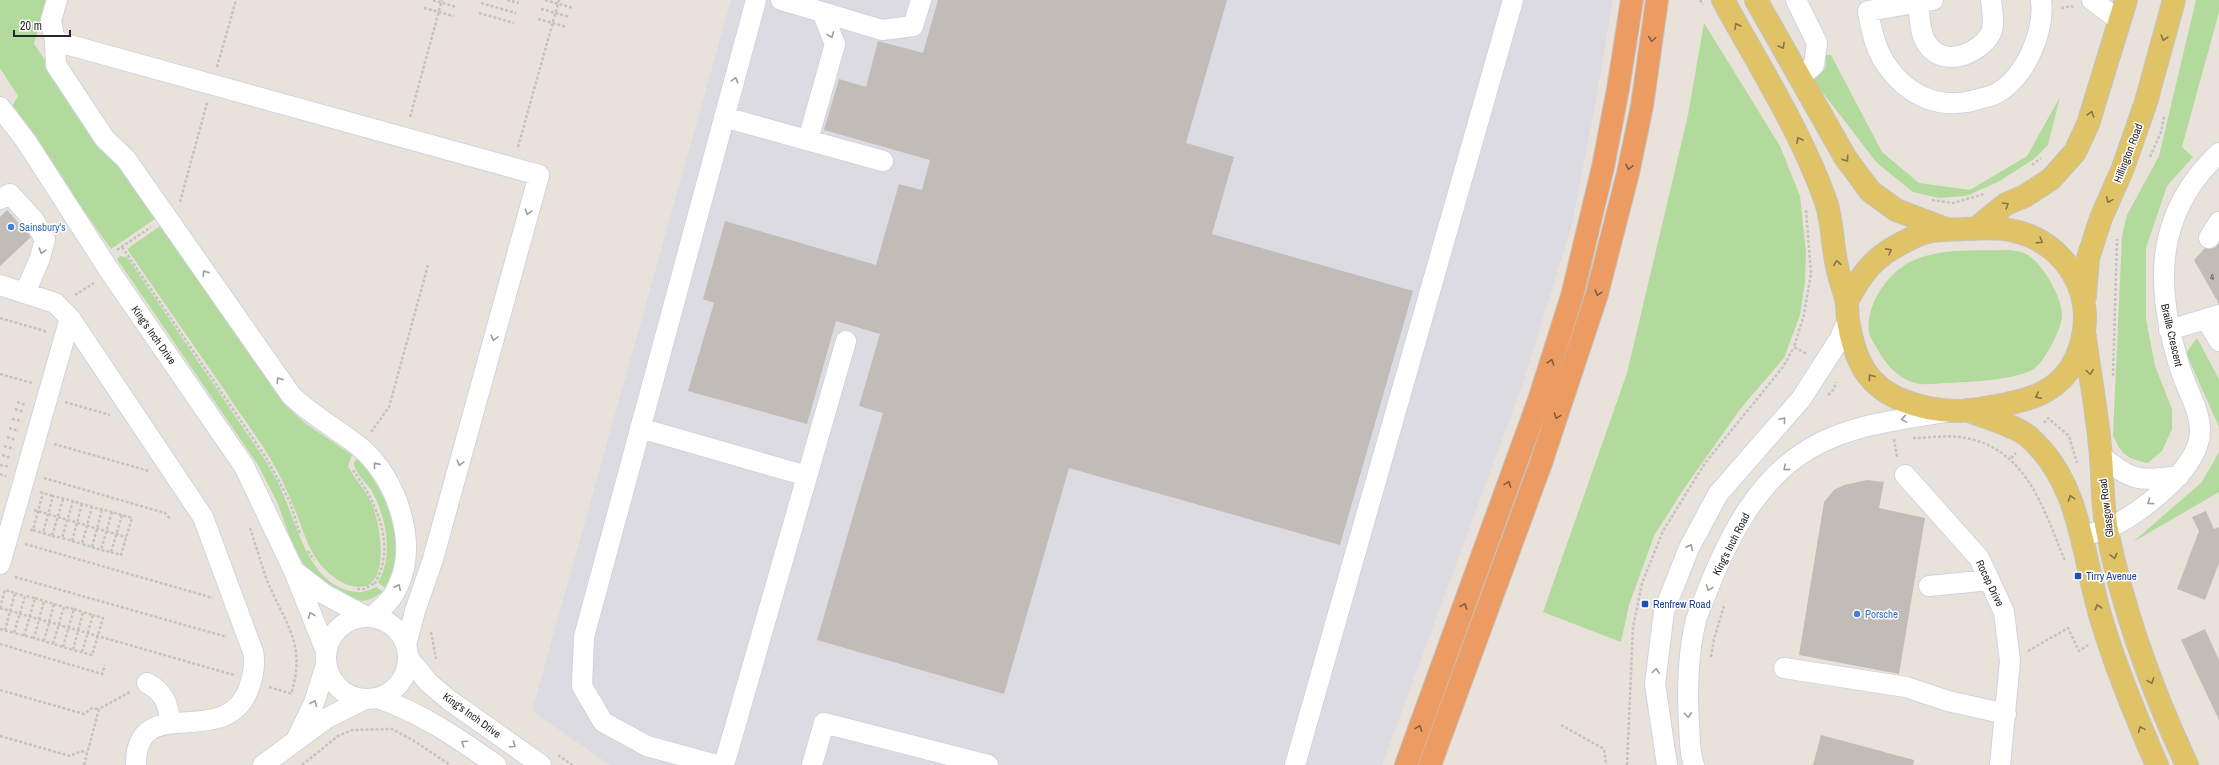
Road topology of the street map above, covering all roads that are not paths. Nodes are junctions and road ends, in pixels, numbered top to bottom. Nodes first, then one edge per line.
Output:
1 (57, 0) edge
2 (756, 0) edge
3 (781, 0) edge
4 (921, 0) edge
5 (1513, 0) edge
6 (1632, 0) edge
7 (1657, 0) edge
8 (1723, 0) edge
9 (1756, 0) edge
10 (1796, 0) edge
11 (1991, 0) edge
12 (2126, 0) edge
13 (2174, 0) edge
14 (1925, 1) edge
15 (2094, 1) edge
16 (2040, 5) edge
17 (822, 12) junction
18 (2120, 20) junction
19 (55, 41) junction
20 (1799, 78) junction
21 (0, 107) edge
22 (724, 117) junction
23 (808, 140) junction
24 (2219, 153) edge
25 (883, 161) dead end
26 (0, 199) edge
27 (1975, 229) junction
28 (1951, 230) junction
29 (0, 285) edge
30 (25, 292) junction
31 (2085, 305) junction
32 (1847, 311) junction
33 (2212, 317) edge
34 (70, 318) junction
35 (2169, 330) junction
36 (2085, 334) junction
37 (846, 341) dead end
38 (2219, 341) edge
39 (1961, 410) junction
40 (640, 428) junction
41 (2101, 456) junction
42 (1905, 475) dead end
43 (807, 476) junction
44 (2178, 476) junction
45 (2107, 529) junction
46 (2081, 536) junction
47 (5, 570) edge
48 (294, 571) junction
49 (1990, 580) junction
50 (1929, 586) dead end
51 (369, 616) junction
52 (407, 651) junction
53 (326, 658) junction
54 (1784, 668) dead end
55 (140, 687) road end
56 (372, 698) junction
57 (2006, 714) junction
58 (170, 722) junction
59 (297, 739) junction
60 (547, 758) edge
61 (978, 764) edge
62 (136, 765) edge
63 (263, 765) edge
64 (496, 765) edge
65 (716, 765) edge
66 (724, 765) edge
67 (812, 765) edge
68 (1295, 765) edge
69 (1406, 765) edge
70 (1430, 765) edge
71 (1667, 765) edge
72 (1694, 765) edge
73 (2000, 765) edge
74 (2157, 765) edge
75 (2187, 765) edge

1 - 19 street
22 -> 2 street
3 - 17 street
4 - 17 street
5 - 68 street
69 -> 6 highway
7 -> 70 highway
32 -> 8 main road
9 -> 20 main road
10 - 20 street
11 - 14 street
12 - 18 main road
13 -> 31 main road, Hillington Road
14 - 16 street
15 - 18 street
17 -> 23 street
27 -> 18 main road
51 -> 19 street
19 -> 52 street
20 -> 28 main road
21 - 48 street, King's Inch Drive
22 - 23 street
22 - 40 street
23 - 25 street
24 - 35 street, Braille Crescent
26 -> 30 street
27 - 28 main road
27 -> 31 main road
32 -> 28 main road
29 - 30 street
30 - 34 street
31 - 36 main road
39 -> 32 main road
71 -> 32 street
33 - 35 street
33 - 38 street
34 - 47 street
34 - 58 street
35 - 44 street, Braille Crescent
36 -> 39 main road
36 -> 41 main road, Glasgow Road
37 - 43 street
46 -> 39 main road
39 -> 72 street, King's Inch Road
40 - 43 street
40 - 65 street
41 - 44 street
41 - 45 main road, Glasgow Road
42 - 49 street, Rocep Drive
43 - 66 street
44 -> 45 street, Braille Crescent
45 - 46 street, Braille Crescent
45 -> 75 main road, Glasgow Road
74 -> 46 main road
48 - 51 street, King's Inch Drive
53 -> 48 street, King's Inch Drive
49 - 50 street
49 - 57 street, Rocep Drive
51 - 52 street, King's Inch Drive
51 - 53 street
52 - 56 street
52 -> 60 street, King's Inch Drive
53 - 56 street, King's Inch Drive
59 -> 53 street
54 - 57 street
55 - 58 street
56 - 59 street
64 -> 56 street, King's Inch Drive
57 - 73 street, Rocep Drive
58 - 62 street
59 - 63 street
61 - 67 street

